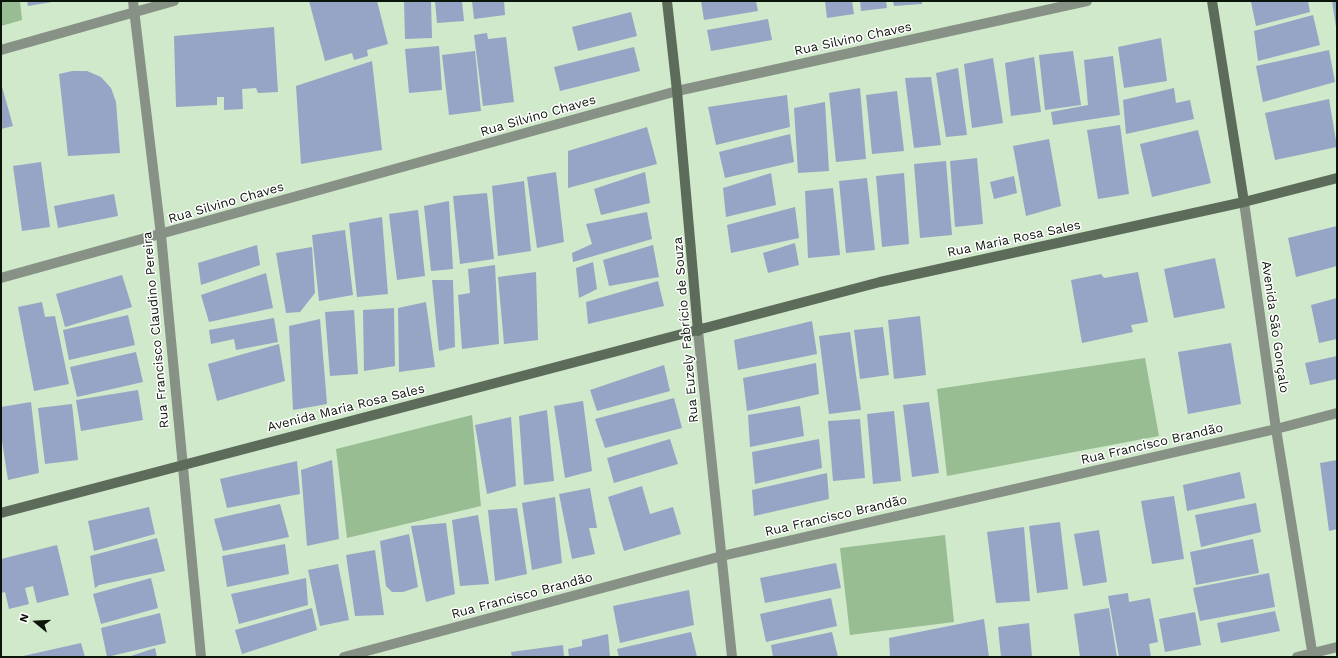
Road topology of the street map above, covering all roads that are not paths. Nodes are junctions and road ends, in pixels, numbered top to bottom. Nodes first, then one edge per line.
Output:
1 (133, 1) edge
2 (174, 1) edge
3 (667, 1) edge
4 (1087, 1) edge
5 (1212, 1) edge
6 (134, 12) junction
7 (1, 50) edge
8 (677, 91) junction
9 (1337, 178) edge
10 (1244, 202) junction
11 (161, 235) junction
12 (1, 278) edge
13 (698, 331) junction
14 (1337, 413) edge
15 (1276, 429) junction
16 (182, 464) junction
17 (1, 513) edge
18 (722, 556) junction
19 (1337, 647) edge
20 (1313, 655) edge
21 (201, 657) edge
22 (344, 657) edge
23 (732, 657) edge
24 (1297, 657) edge

1 - 6 street, Rua Francisco Claudino Pereira
2 - 6 street
3 - 8 main road, Rua Euzely Fabrício de Souza
4 - 8 street, Rua Silvino Chaves
5 - 10 main road, Avenida São Gonçalo
6 - 7 street
6 - 11 street, Rua Francisco Claudino Pereira
8 - 11 street, Rua Silvino Chaves
8 - 13 main road, Rua Euzely Fabrício de Souza
9 - 10 main road, Rua Maria Rosa Sales
10 - 13 main road, Rua Maria Rosa Sales
10 - 15 street, Avenida São Gonçalo
11 - 12 street, Rua Silvino Chaves
11 - 16 street, Rua Francisco Claudino Pereira
13 - 16 main road, Avenida Maria Rosa Sales
13 - 18 street, Rua Euzely Fabrício de Souza
14 - 15 street, Rua Francisco Brandão
15 - 18 street, Rua Francisco Brandão
15 - 20 street, Avenida São Gonçalo
16 - 17 main road, Avenida Maria Rosa Sales
16 - 21 street, Rua Francisco Claudino Pereira
18 - 22 street, Rua Francisco Brandão
18 - 23 street, Rua Euzely Fabrício de Souza
19 - 20 street
20 - 24 street

